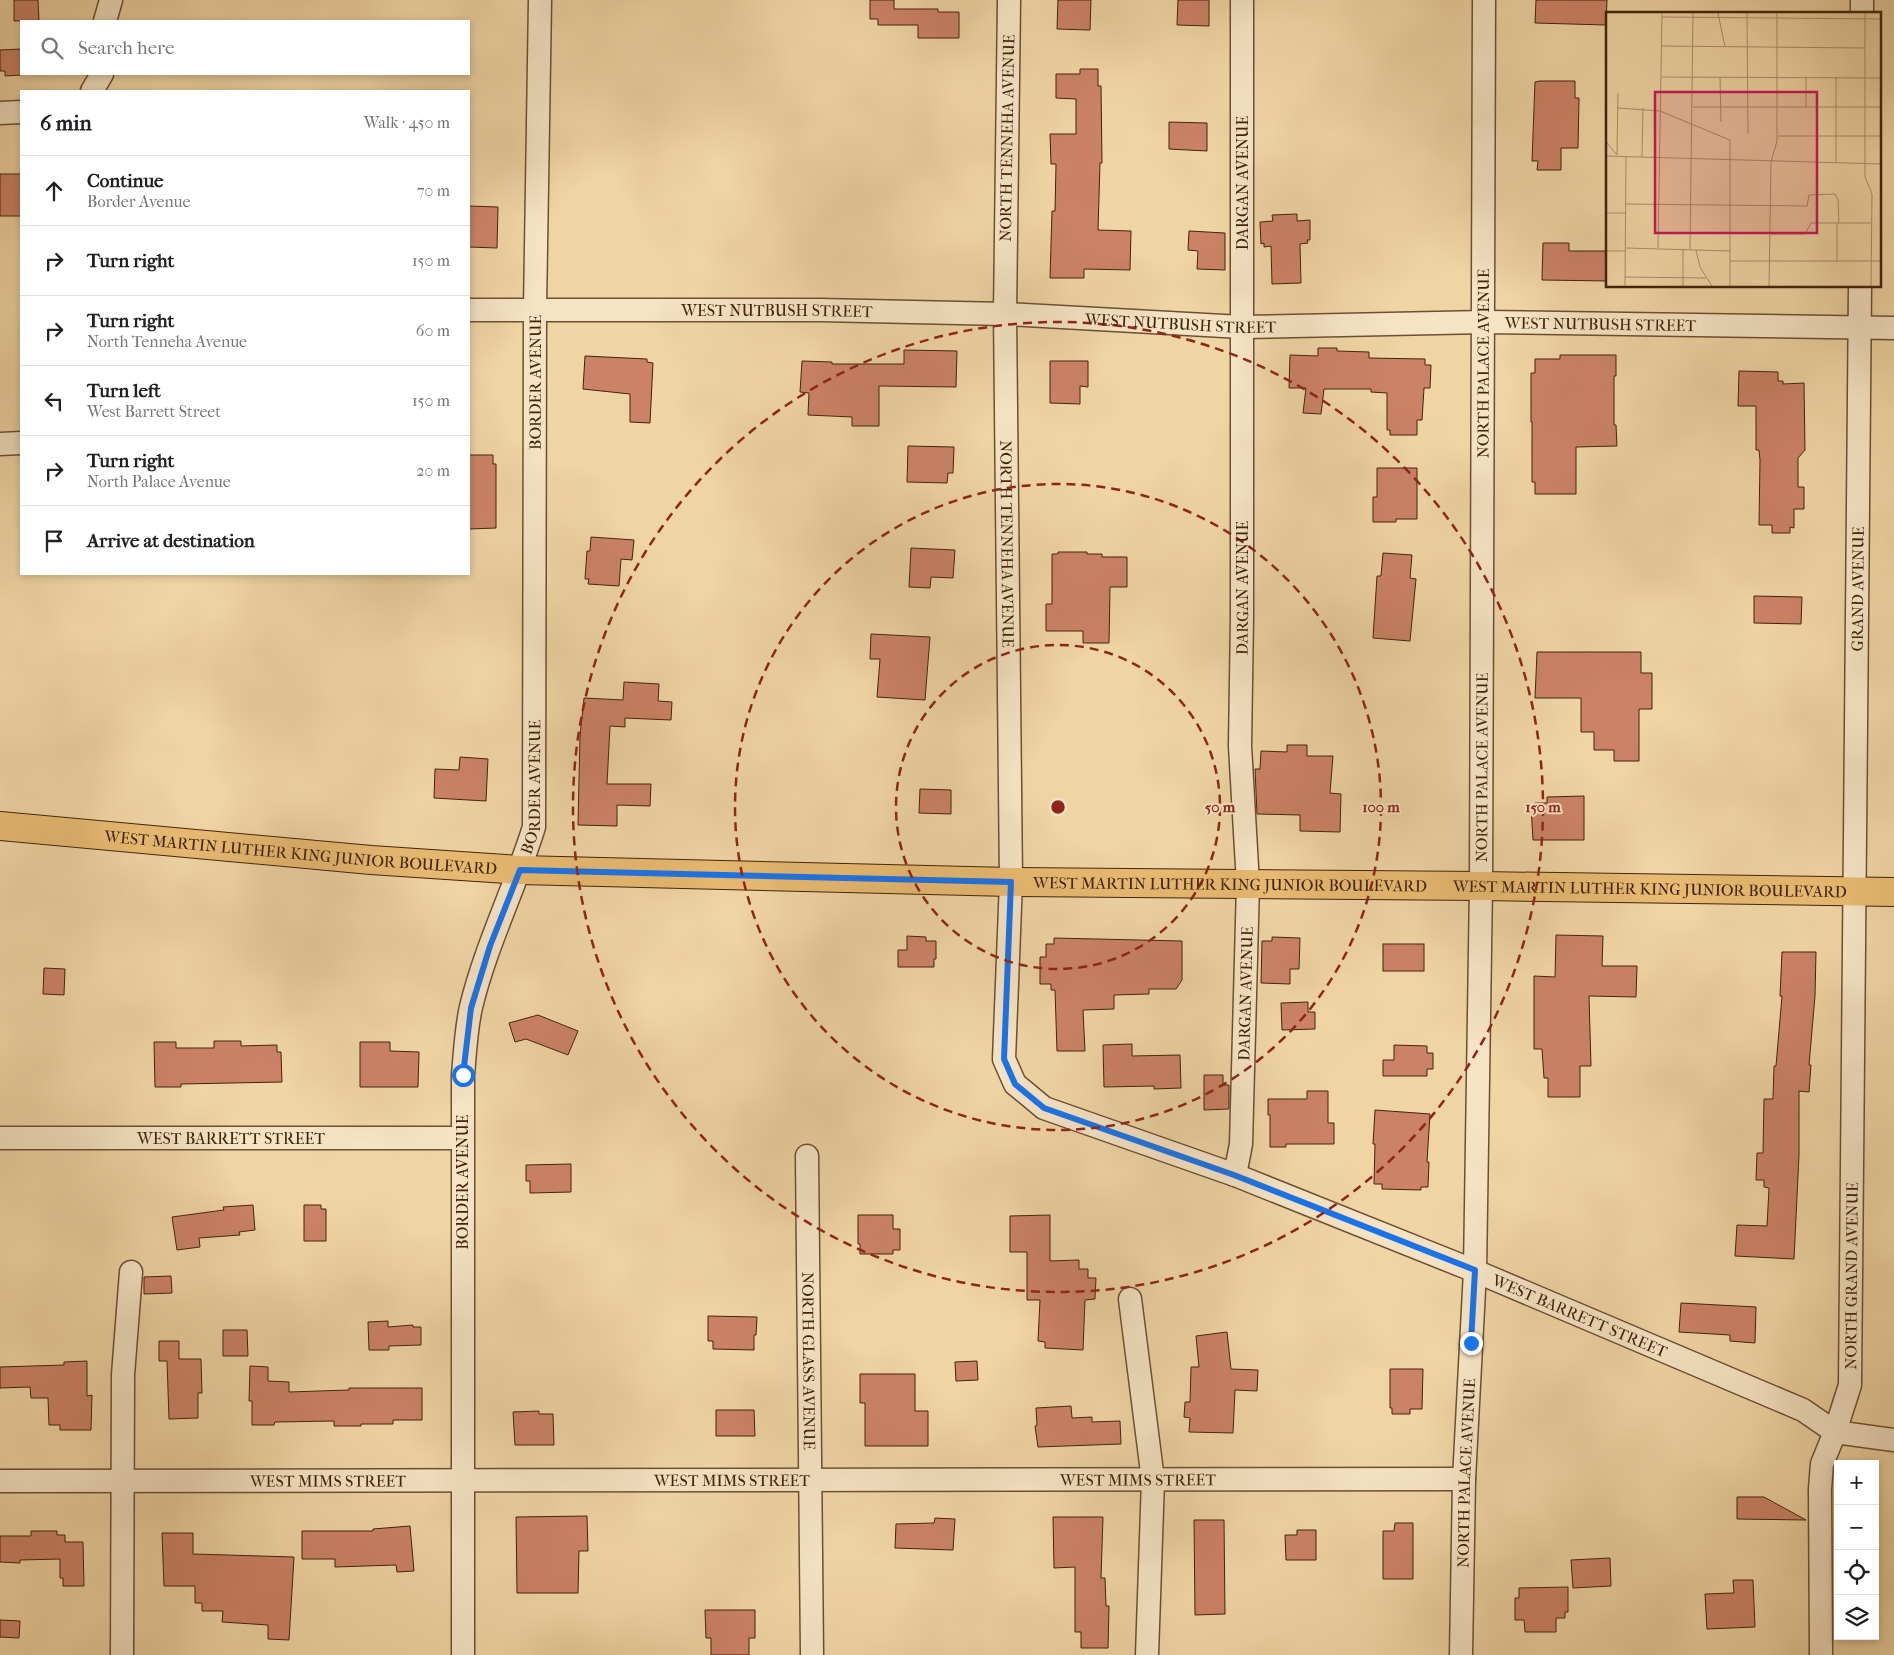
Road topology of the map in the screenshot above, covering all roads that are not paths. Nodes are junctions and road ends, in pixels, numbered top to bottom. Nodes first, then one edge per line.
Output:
1 (111, 0) edge
2 (540, 0) edge
3 (1009, 0) edge
4 (1242, 0) edge
5 (1484, 0) edge
6 (105, 20) edge
7 (101, 75) edge
8 (93, 90) edge
9 (20, 112) edge
10 (0, 113) edge
11 (1860, 288) edge
12 (535, 309) junction
13 (470, 310) edge
14 (1005, 314) junction
15 (1484, 322) junction
16 (1242, 327) junction
17 (1860, 327) junction
18 (1894, 328) edge
19 (20, 443) edge
20 (0, 444) edge
21 (0, 826) edge
22 (520, 870) junction
23 (1011, 882) junction
24 (1248, 884) junction
25 (1481, 886) junction
26 (1855, 892) junction
27 (1894, 892) edge
28 (1015, 1084) joint
29 (0, 1138) edge
30 (462, 1138) junction
31 (807, 1156) dead end
32 (1234, 1175) junction
33 (1475, 1270) junction
34 (131, 1272) dead end
35 (1130, 1299) dead end
36 (1835, 1432) junction
37 (1894, 1440) edge
38 (1464, 1479) junction
39 (462, 1480) junction
40 (811, 1480) junction
41 (1153, 1480) junction
42 (0, 1481) edge
43 (121, 1481) junction
44 (122, 1655) edge
45 (463, 1655) edge
46 (812, 1655) edge
47 (1147, 1655) edge
48 (1461, 1655) edge
49 (1821, 1655) edge

1 - 6 street
2 - 12 street, BORDER AVENUE
3 - 14 street, NORTH TENNEHA AVENUE
4 - 16 street, DARGAN AVENUE
5 - 15 street, NORTH PALACE AVENUE
7 - 8 street
9 - 10 street
11 - 17 street, GRAND AVENUE
12 - 13 street, WEST NUTBUSH STREET
12 - 14 street, WEST NUTBUSH STREET
12 - 22 street, BORDER AVENUE
14 - 16 street, WEST NUTBUSH STREET
14 - 23 street, NORTH TENNEHA AVENUE
15 - 16 street, WEST NUTBUSH STREET
15 - 17 street, WEST NUTBUSH STREET
15 - 25 street, NORTH PALACE AVENUE
16 - 24 street, DARGAN AVENUE
17 - 18 street, WEST NUTBUSH STREET
17 - 26 street, GRAND AVENUE
19 - 20 street
21 - 22 main road, WEST MARTIN LUTHER KING JUNIOR BOULEVARD
22 - 23 main road, WEST MARTIN LUTHER KING JUNIOR BOULEVARD
22 - 30 street, BORDER AVENUE
23 - 24 main road, WEST MARTIN LUTHER KING JUNIOR BOULEVARD
23 - 28 street, NORTH TENNEHA AVENUE
24 - 25 main road, WEST MARTIN LUTHER KING JUNIOR BOULEVARD
24 - 32 street, DARGAN AVENUE
25 - 26 main road, WEST MARTIN LUTHER KING JUNIOR BOULEVARD
25 - 33 street, NORTH PALACE AVENUE
26 - 27 main road, WEST MARTIN LUTHER KING JUNIOR BOULEVARD
26 - 36 street, NORTH GRAND AVENUE
28 - 32 street, WEST BARRETT STREET
29 - 30 street, WEST BARRETT STREET
30 - 39 street, BORDER AVENUE
31 - 40 street, NORTH GLASS AVENUE
32 - 33 street, WEST BARRETT STREET
33 - 36 street, WEST BARRETT STREET
33 - 38 street, NORTH PALACE AVENUE
34 - 43 street
35 - 41 street
36 - 37 street
36 - 49 street, NORTH GRAND AVENUE
38 - 41 street, WEST MIMS STREET
38 - 48 street, NORTH PALACE AVENUE
39 - 40 street, WEST MIMS STREET
39 - 43 street, WEST MIMS STREET
39 - 45 street, BORDER AVENUE
40 - 41 street, WEST MIMS STREET
40 - 46 street, NORTH GLASS AVENUE
41 - 47 street
42 - 43 street, WEST MIMS STREET
43 - 44 street

